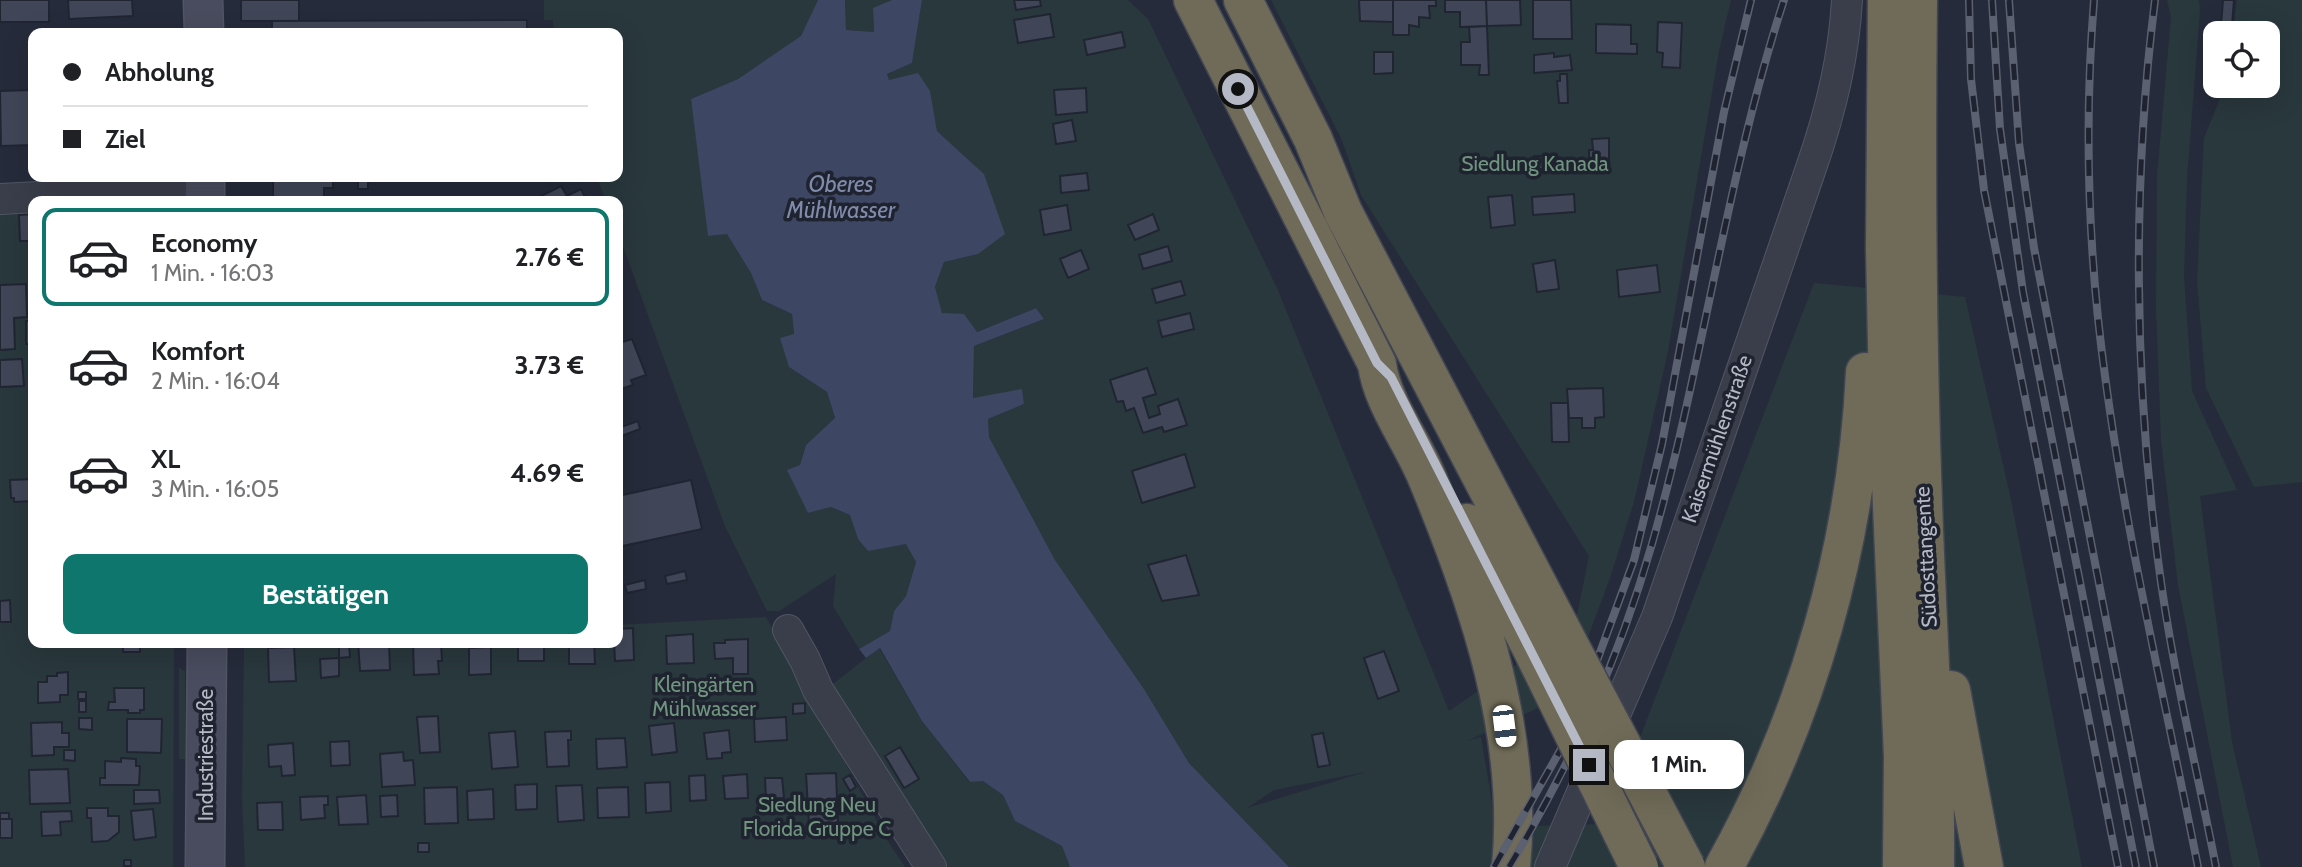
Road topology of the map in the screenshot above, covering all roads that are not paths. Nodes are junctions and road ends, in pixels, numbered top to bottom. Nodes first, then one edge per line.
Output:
1 (204, 0) edge
2 (1194, 0) edge
3 (1243, 0) edge
4 (1847, 0) edge
5 (1887, 0) edge
6 (1918, 0) edge
7 (204, 28) edge
8 (205, 189) edge
9 (75, 196) edge
10 (28, 198) edge
11 (0, 200) edge
12 (1890, 242) junction
13 (1377, 363) junction
14 (1925, 567) junction
15 (788, 630) dead end
16 (1545, 636) junction
17 (207, 648) edge
18 (205, 867) edge
19 (931, 867) edge
20 (1511, 867) edge
21 (1550, 867) edge
22 (1639, 867) edge
23 (1686, 867) edge
24 (1724, 867) edge
25 (1902, 867) edge
26 (1935, 867) edge
27 (1984, 867) edge

1 - 7 street
2 - 13 highway
3 - 16 highway
4 - 21 street, Kaisermühlenstraße
5 - 12 highway
6 - 12 highway
8 - 9 street
10 - 11 street
12 - 14 highway, Südosttangente
12 - 24 highway
12 - 25 highway, Südosttangente
13 - 16 highway
13 - 20 highway
14 - 26 highway, Südosttangente
14 - 27 highway
15 - 19 street
16 - 22 highway, bridge
16 - 23 highway, bridge
17 - 18 street, Industriestraße

